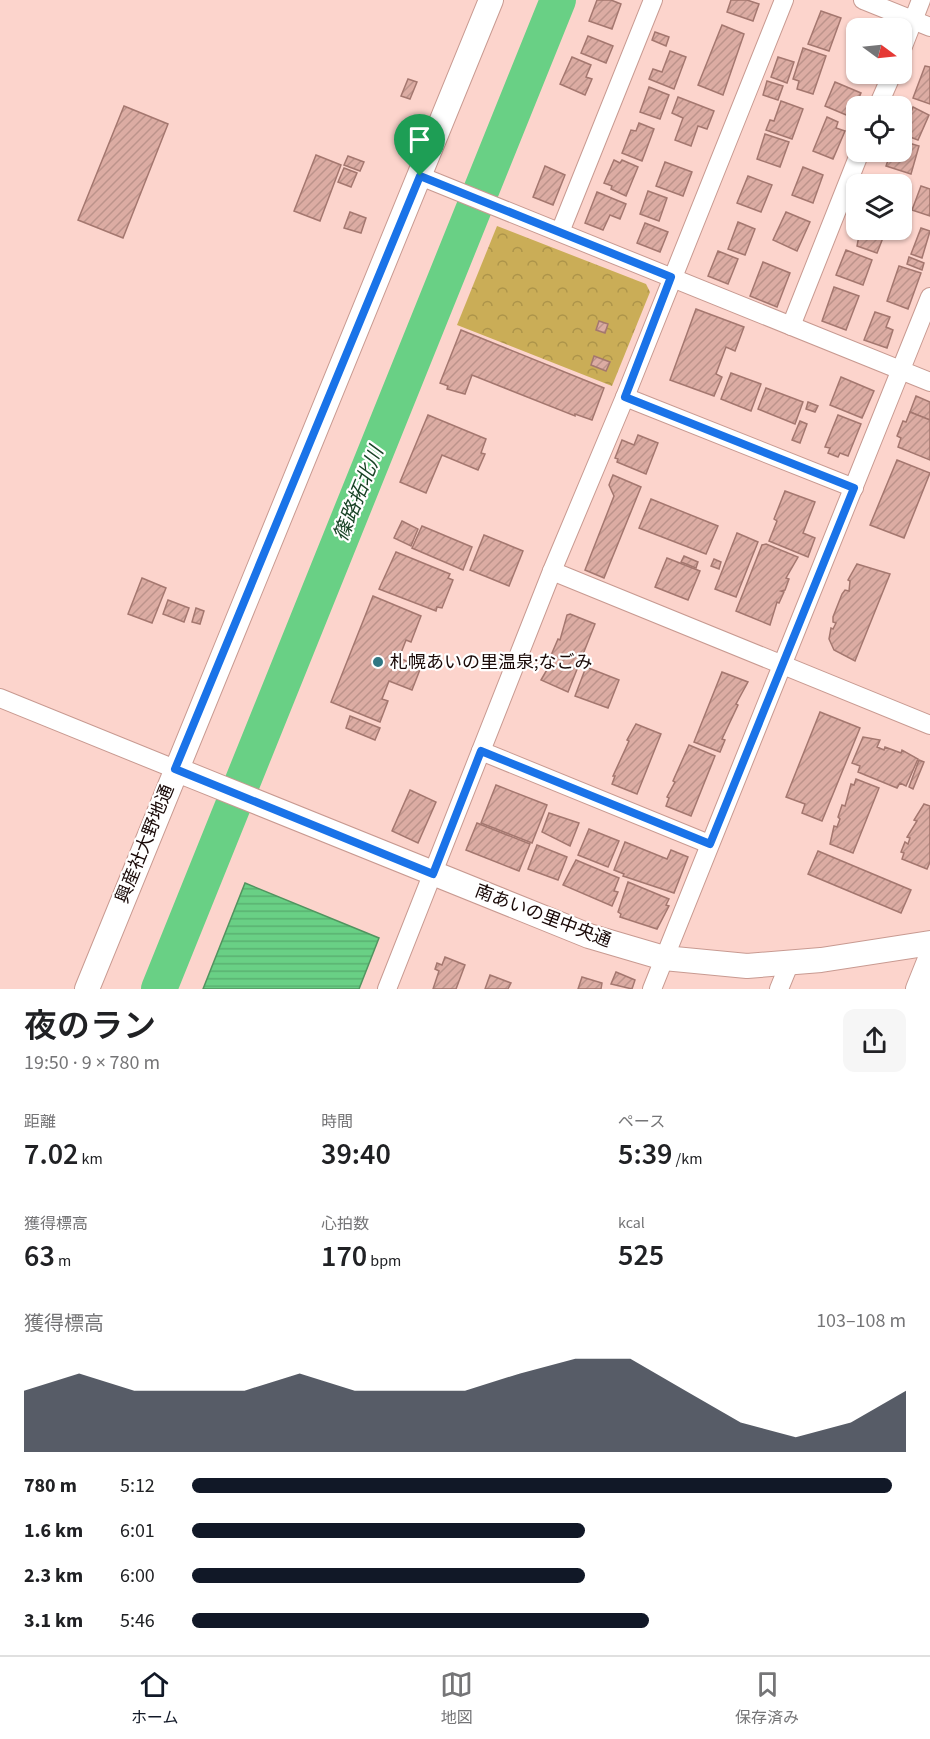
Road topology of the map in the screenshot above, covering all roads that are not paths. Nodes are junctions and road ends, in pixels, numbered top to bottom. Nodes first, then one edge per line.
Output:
1 (491, 0) edge
2 (653, 0) edge
3 (784, 0) edge
4 (863, 0) edge
5 (921, 0) edge
6 (922, 24) edge
7 (912, 36) edge
8 (856, 162) edge
9 (420, 176) junction
10 (560, 232) junction
11 (671, 277) junction
12 (930, 297) edge
13 (790, 326) junction
14 (901, 371) junction
15 (930, 382) edge
16 (625, 397) junction
17 (854, 488) junction
18 (552, 571) junction
19 (781, 663) junction
20 (0, 699) edge
21 (930, 725) edge
22 (481, 751) junction
23 (175, 769) junction
24 (710, 844) junction
25 (433, 874) junction
26 (930, 943) edge
27 (664, 958) junction
28 (930, 959) edge
29 (790, 962) junction
30 (388, 988) edge
31 (87, 989) edge
32 (652, 989) edge
33 (779, 989) edge
34 (918, 989) edge

1 - 9 street, 興産社大野地通
2 - 10 street
3 - 11 street
4 - 6 street
5 - 6 street
6 - 7 street
8 - 13 street
9 - 10 street
9 - 23 street, 興産社大野地通
10 - 11 street
11 - 13 street
11 - 16 street
12 - 14 street
13 - 14 street
14 - 15 street
14 - 17 street
16 - 17 street
16 - 18 street
17 - 19 street
18 - 19 street
18 - 22 street
19 - 21 street
19 - 24 street
20 - 23 street
22 - 24 street
22 - 25 street
23 - 25 street, 南あいの里中央通
23 - 31 street, 興産社大野地通
24 - 27 street
25 - 27 street, 南あいの里中央通
25 - 30 street
26 - 29 street, 南あいの里中央通
27 - 29 street, 南あいの里中央通
27 - 32 street
28 - 34 street
29 - 33 street

